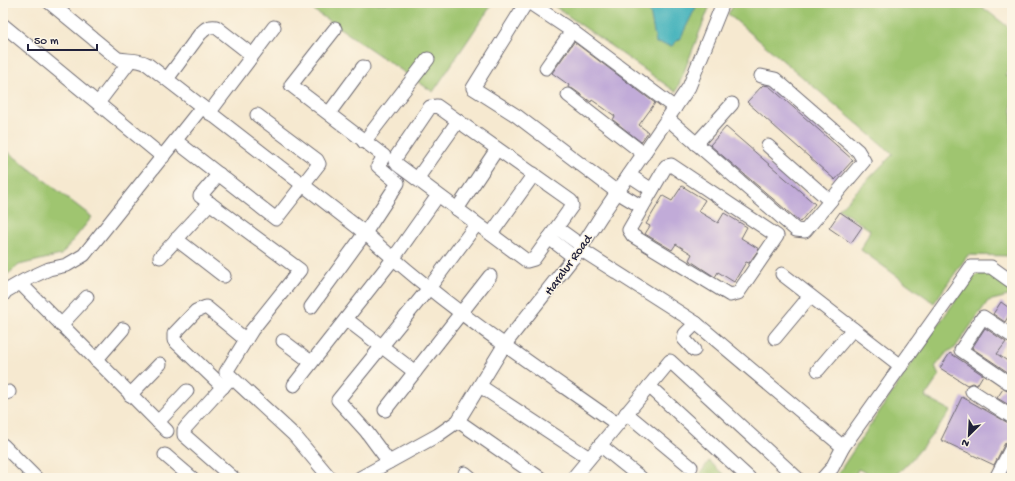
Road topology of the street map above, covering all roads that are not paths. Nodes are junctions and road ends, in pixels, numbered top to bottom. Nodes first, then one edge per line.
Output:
1 (50, 3) edge
2 (526, 3) edge
3 (530, 3) edge
4 (723, 3) edge
5 (3, 25) edge
6 (274, 27) dead end
7 (335, 29) dead end
8 (572, 31) junction
9 (252, 55) junction
10 (428, 59) dead end
11 (130, 62) junction
12 (364, 67) dead end
13 (546, 68) dead end
14 (761, 76) dead end
15 (167, 79) junction
16 (568, 95) dead end
17 (98, 103) junction
18 (732, 104) dead end
19 (675, 108) junction
20 (206, 110) junction
21 (329, 113) junction
22 (257, 115) dead end
23 (668, 119) junction
24 (458, 121) junction
25 (176, 141) junction
26 (364, 142) junction
27 (696, 144) junction
28 (768, 146) dead end
29 (497, 148) junction
30 (644, 154) junction
31 (163, 157) junction
32 (219, 174) junction
33 (534, 174) junction
34 (629, 175) junction
35 (417, 179) junction
36 (303, 185) junction
37 (652, 190) junction
38 (617, 192) junction
39 (434, 201) dead end
40 (830, 201) junction
41 (210, 203) junction
42 (642, 207) junction
43 (457, 209) junction
44 (473, 229) dead end
45 (365, 233) junction
46 (553, 233) junction
47 (491, 234) junction
48 (176, 239) junction
49 (579, 251) junction
50 (160, 257) dead end
51 (393, 259) junction
52 (782, 274) dead end
53 (224, 276) dead end
54 (490, 276) dead end
55 (1012, 282) edge
56 (20, 283) junction
57 (429, 288) junction
58 (3, 295) edge
59 (810, 296) junction
60 (87, 297) dead end
61 (311, 307) dead end
62 (461, 313) junction
63 (346, 319) junction
64 (696, 323) junction
65 (61, 325) junction
66 (123, 329) dead end
67 (853, 329) junction
68 (1012, 336) edge
69 (775, 338) dead end
70 (246, 340) junction
71 (283, 341) dead end
72 (505, 344) junction
73 (382, 346) junction
74 (694, 350) dead end
75 (96, 360) junction
76 (311, 362) junction
77 (160, 364) dead end
78 (901, 366) junction
79 (818, 370) dead end
80 (415, 372) junction
81 (232, 377) junction
82 (294, 384) dead end
83 (480, 386) junction
84 (649, 386) junction
85 (1012, 386) edge
86 (223, 387) junction
87 (188, 391) dead end
88 (972, 391) dead end
89 (130, 394) junction
90 (385, 410) dead end
91 (626, 413) junction
92 (1012, 417) edge
93 (458, 421) junction
94 (617, 424) junction
95 (3, 445) edge
96 (600, 445) junction
97 (843, 447) junction
98 (1012, 447) edge
99 (165, 455) dead end
100 (589, 458) junction
101 (389, 462) junction
102 (691, 467) dead end
103 (575, 477) edge
104 (36, 478) edge
105 (192, 478) edge
106 (233, 478) edge
107 (330, 478) edge
108 (360, 478) edge
109 (540, 478) edge
110 (641, 478) edge
111 (749, 478) edge
112 (797, 478) edge
113 (823, 478) edge
114 (996, 478) edge

1 - 11 street
2 - 38 street
3 - 8 street
4 - 19 street, Haralur Road
5 - 17 street
6 - 9 street
7 - 21 street
8 - 13 street
8 - 19 street
9 - 15 street
9 - 20 street
10 - 26 street
11 - 15 street
11 - 17 street
12 - 21 street
14 - 40 street
15 - 20 street
16 - 30 street
17 - 31 street
18 - 27 street
19 - 23 street, Haralur Road
20 - 25 street
20 - 36 street
21 - 26 street
22 - 36 street
23 - 27 street
23 - 30 street, Haralur Road
24 - 29 street
24 - 35 street
24 - 35 street
25 - 31 street
25 - 32 street
26 - 45 street
27 - 40 street
28 - 40 street
29 - 33 street
29 - 43 street
30 - 34 street, Haralur Road
31 - 56 street
32 - 36 street
32 - 41 street
33 - 46 street
33 - 47 street
34 - 37 street
34 - 38 street, Haralur Road
35 - 43 street
36 - 45 street
37 - 42 street
37 - 42 street
38 - 42 street
38 - 49 street, Haralur Road
39 - 51 street
41 - 48 street
41 - 70 street
43 - 47 street
44 - 57 street
45 - 51 street
45 - 61 street
46 - 47 street
46 - 49 street
48 - 50 street
48 - 53 street
49 - 64 street
49 - 72 street, Haralur Road
51 - 57 street
51 - 63 street
52 - 59 street
54 - 62 street
55 - 78 street
56 - 58 street
56 - 65 street
57 - 62 street
57 - 73 street
59 - 67 street
59 - 69 street
60 - 65 street
62 - 72 street
62 - 80 street
63 - 73 street
63 - 76 street
64 - 74 street
64 - 97 street
65 - 75 street
66 - 75 street
67 - 78 street
67 - 79 street
68 - 85 street
70 - 81 street
70 - 86 street
71 - 76 street
72 - 83 street, Haralur Road
72 - 94 street
73 - 80 street
73 - 101 street
75 - 89 street
76 - 82 street
77 - 89 street
78 - 97 street
80 - 90 street
81 - 86 street
81 - 107 street
83 - 93 street, Haralur Road
83 - 100 street
84 - 91 street
84 - 111 street
84 - 112 street
86 - 106 street
87 - 89 street
88 - 92 street
91 - 94 street
91 - 102 street
93 - 101 street, Haralur Road
93 - 109 street
94 - 96 street
95 - 104 street
96 - 100 street
96 - 110 street
97 - 113 street
98 - 114 street
99 - 105 street
100 - 103 street
101 - 108 street, Haralur Road

